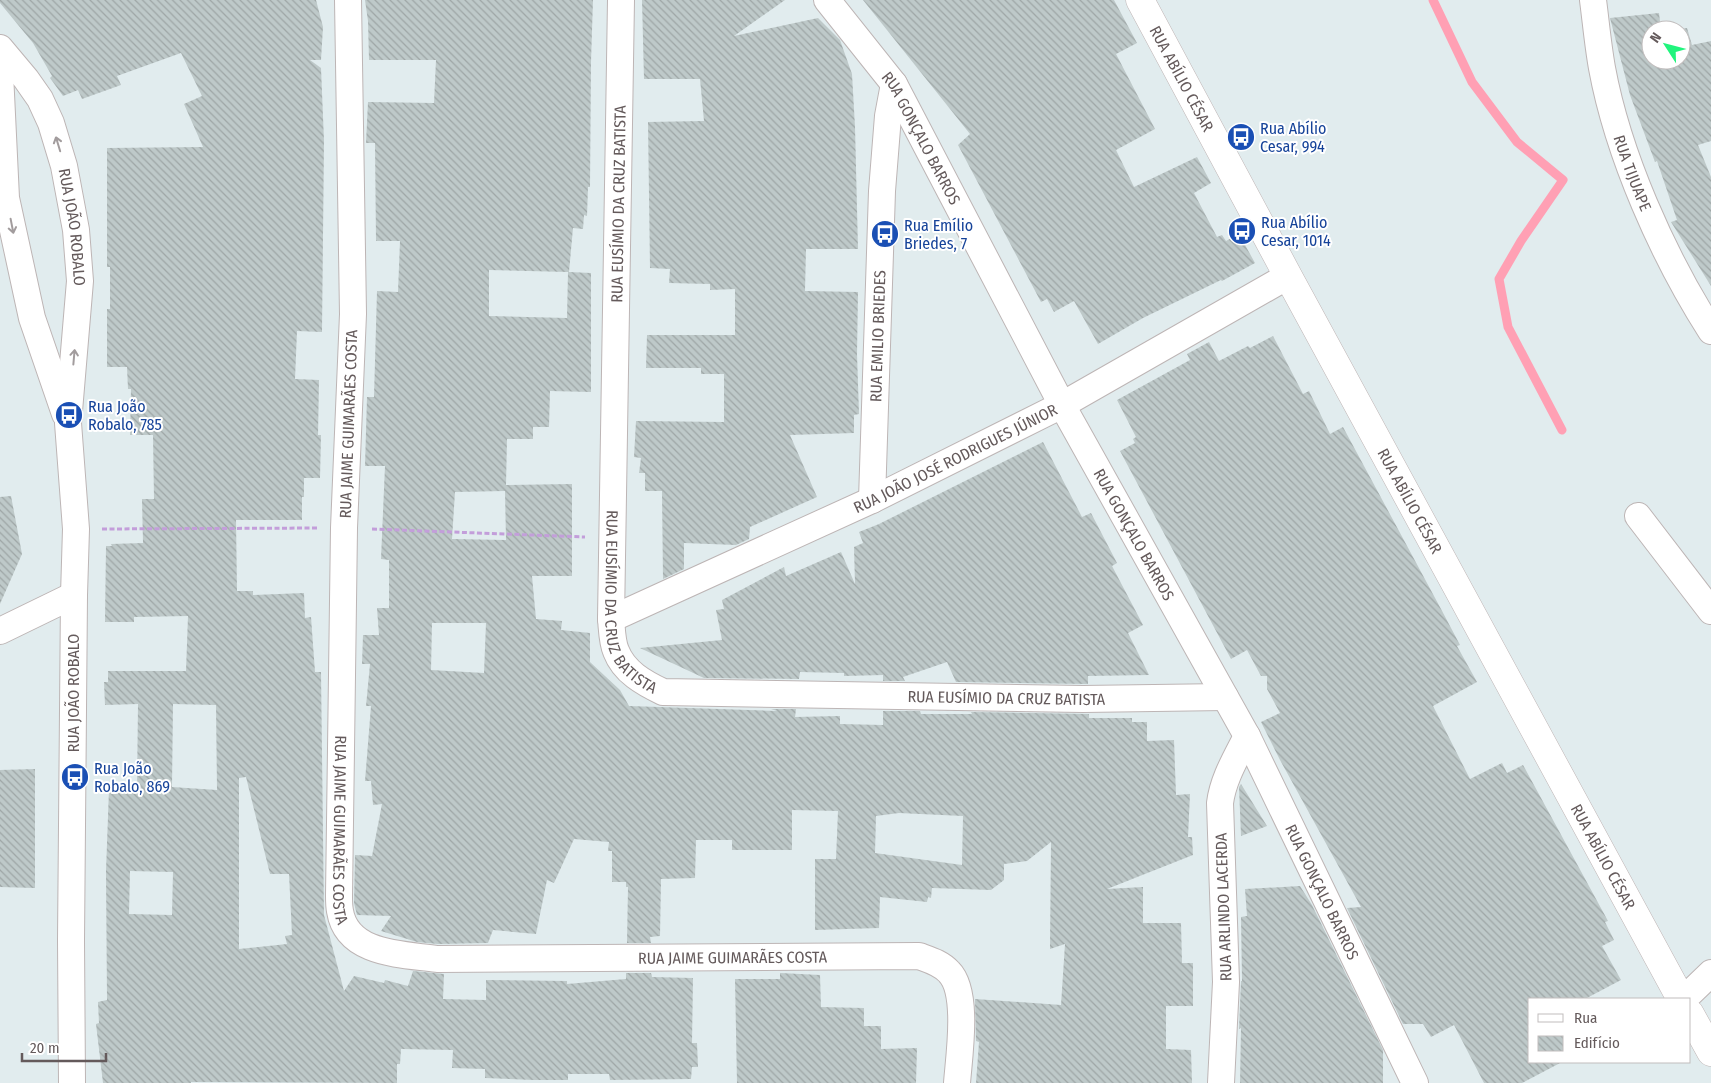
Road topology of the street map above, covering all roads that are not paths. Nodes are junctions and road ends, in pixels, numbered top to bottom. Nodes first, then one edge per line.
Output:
1 (348, 0) edge
2 (621, 0) edge
3 (827, 0) edge
4 (1140, 0) edge
5 (1593, 0) edge
6 (0, 48) edge
7 (0, 73) edge
8 (894, 84) junction
9 (1288, 276) junction
10 (1711, 330) edge
11 (1062, 405) junction
12 (68, 422) junction
13 (872, 500) junction
14 (1638, 516) dead end
15 (74, 595) junction
16 (1711, 611) edge
17 (611, 619) junction
18 (0, 631) edge
19 (1225, 697) junction
20 (1247, 736) junction
21 (1711, 973) edge
22 (1682, 998) edge
23 (1684, 998) edge
24 (1691, 1016) edge
25 (1711, 1052) edge
26 (72, 1083) edge
27 (957, 1083) edge
28 (1221, 1083) edge
29 (1415, 1083) edge

1 - 27 street, RUA JAIME GUIMARÃES COSTA
2 - 17 street, RUA EUSÍMIO DA CRUZ BATISTA
3 - 8 street, RUA GONÇALO BARROS
4 - 9 main road, RUA ABÍLIO CÉSAR
5 - 10 street, RUA TIJUAPE
12 -> 6 street, RUA JOÃO ROBALO
7 -> 12 street, RUA JOÃO ROBALO
8 - 11 street, RUA GONÇALO BARROS
8 - 13 street, RUA EMILIO BRIEDES
9 - 11 street, RUA JOÃO JOSÉ RODRIGUES JÚNIOR
9 - 22 main road, RUA ABÍLIO CÉSAR
11 - 13 street, RUA JOÃO JOSÉ RODRIGUES JÚNIOR
11 - 19 street, RUA GONÇALO BARROS
12 - 15 street, RUA JOÃO ROBALO
13 - 17 street, RUA JOÃO JOSÉ RODRIGUES JÚNIOR
14 - 16 street
15 - 18 street
15 - 26 street, RUA JOÃO ROBALO
17 - 19 street, RUA EUSÍMIO DA CRUZ BATISTA
19 - 20 street, RUA GONÇALO BARROS
20 - 28 street, RUA ARLINDO LACERDA
20 - 29 street, RUA GONÇALO BARROS
21 - 23 street
24 - 25 main road

